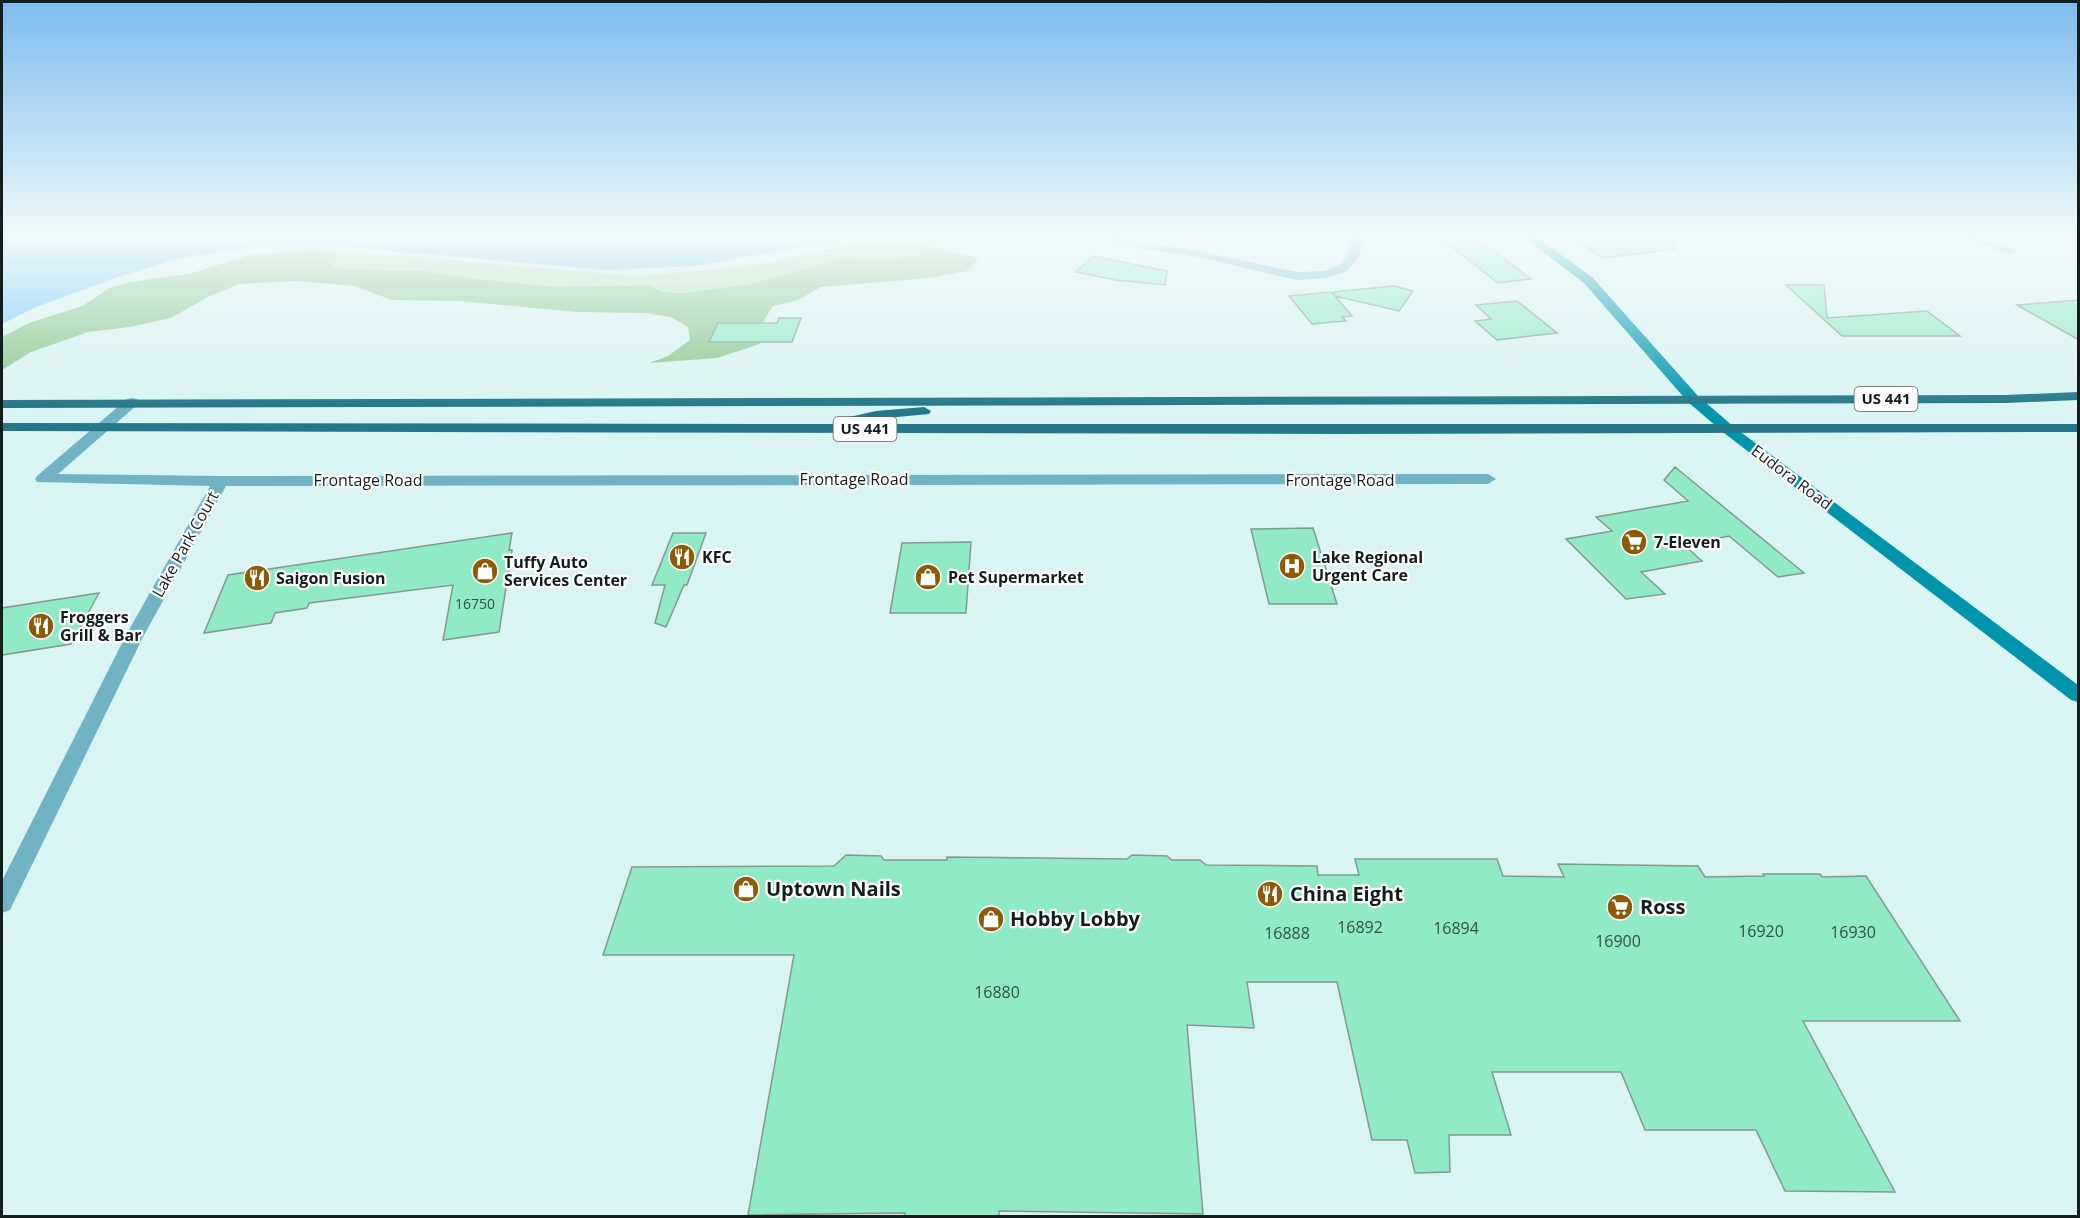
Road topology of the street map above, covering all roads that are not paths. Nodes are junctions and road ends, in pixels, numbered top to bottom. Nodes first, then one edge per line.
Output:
1 (1601, 293) edge
2 (2079, 396) edge
3 (1693, 399) junction
4 (1042, 400) junction
5 (132, 402) junction
6 (2, 404) edge
7 (2, 427) edge
8 (102, 428) junction
9 (822, 428) junction
10 (2079, 428) edge
11 (1729, 430) junction
12 (1488, 479) dead end
13 (221, 481) junction
14 (2079, 695) edge
15 (2, 903) edge

1 - 3 street, Eudora Road
2 - 3 main road, US 441
3 - 4 main road, US 441
3 - 11 street, Eudora Road
4 - 5 main road, US 441
4 - 9 main road
5 - 6 main road, US 441
5 - 8 street, Lake Park Court
7 - 8 main road, US 441
8 - 9 main road, US 441
8 - 13 street, Lake Park Court
9 - 11 main road, US 441
10 - 11 main road, US 441
11 - 14 street, Eudora Road
12 - 13 street, Frontage Road
13 - 15 street, Lake Park Court

